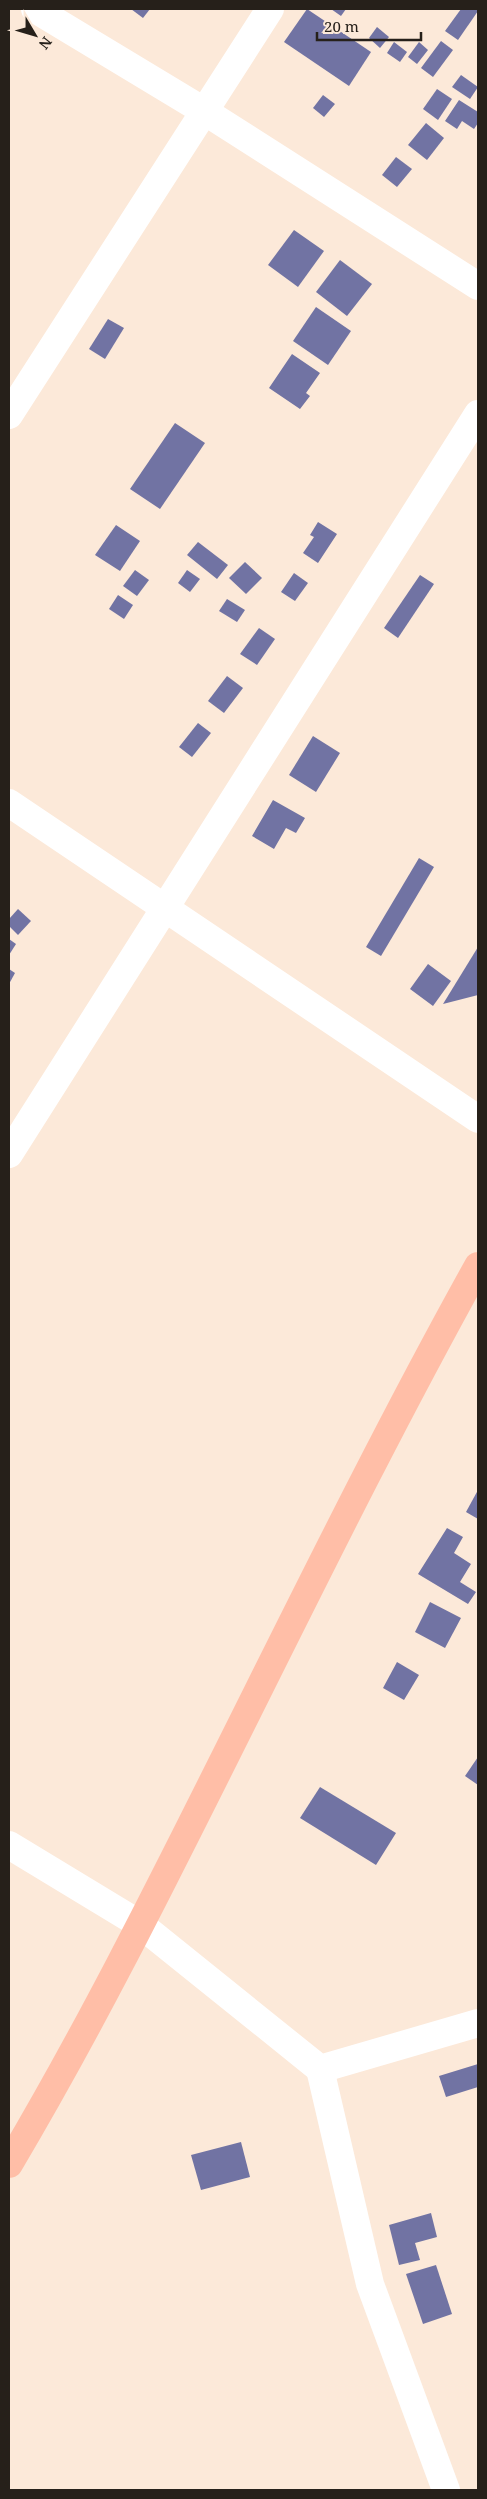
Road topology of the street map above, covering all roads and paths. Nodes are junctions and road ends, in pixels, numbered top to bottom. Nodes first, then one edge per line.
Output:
1 (35, 9) edge
2 (270, 9) edge
3 (204, 111) junction
4 (478, 286) edge
5 (478, 414) edge
6 (9, 415) edge
7 (9, 803) edge
8 (165, 907) junction
9 (478, 1119) edge
10 (9, 1154) edge
11 (478, 1266) edge
12 (9, 1845) edge
13 (141, 1924) junction
14 (478, 2023) edge
15 (320, 2069) junction
16 (9, 2164) edge
17 (446, 2490) edge

1 - 3 street
2 - 3 street
3 - 4 street
3 - 6 street
5 - 8 street
7 - 8 street
8 - 9 street
8 - 10 street
11 - 13 highway
12 - 13 street
13 - 15 street
13 - 16 highway
14 - 15 street
15 - 17 street

